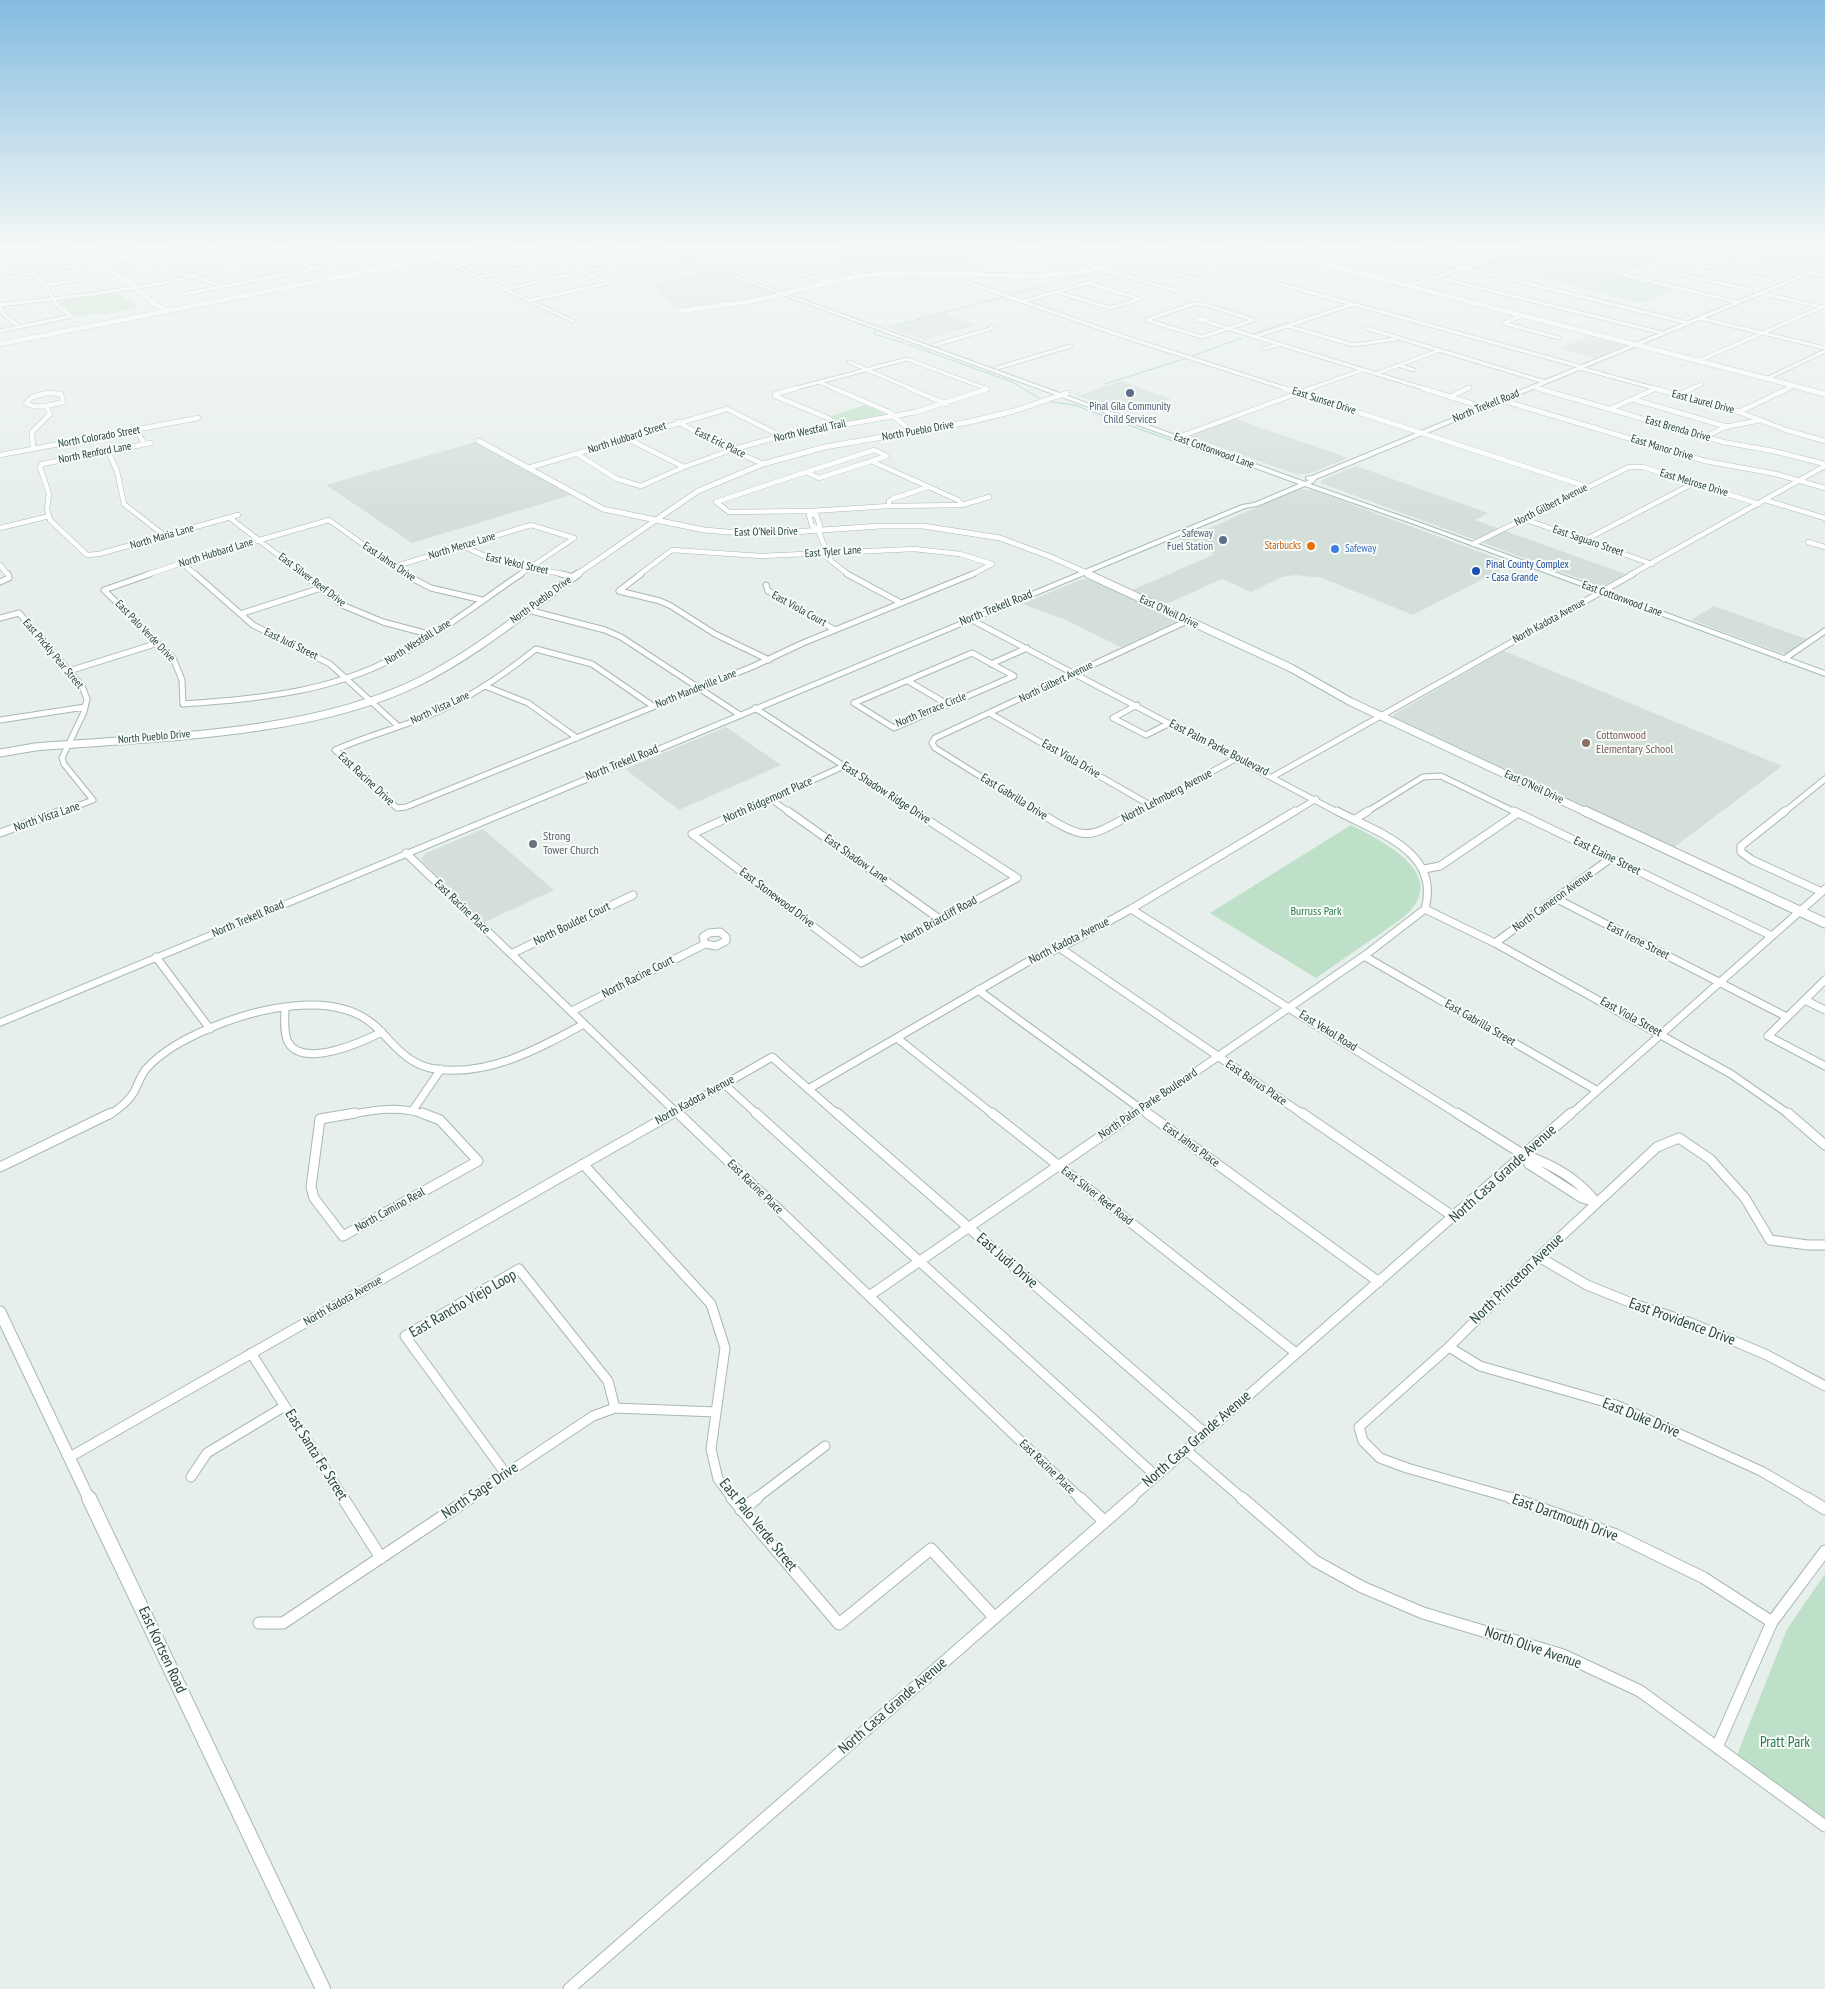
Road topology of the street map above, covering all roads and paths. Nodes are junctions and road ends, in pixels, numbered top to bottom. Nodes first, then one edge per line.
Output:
1 (42, 336) edge
2 (903, 336) edge
3 (909, 336) edge
4 (967, 336) edge
5 (1121, 336) edge
6 (1250, 336) edge
7 (1258, 336) edge
8 (1323, 336) edge
9 (1392, 336) edge
10 (1469, 336) edge
11 (1552, 336) edge
12 (1600, 336) edge
13 (1658, 336) edge
14 (1757, 336) edge
15 (1774, 336) edge
16 (1254, 337) junction
17 (1399, 338) junction
18 (1560, 338) dead end
19 (0, 344) edge
20 (1278, 344) junction
21 (935, 345) junction
22 (1635, 345) junction
23 (1072, 346) dead end
24 (1263, 350) dead end
25 (1441, 350) junction
26 (1825, 350) edge
27 (1698, 361) junction
28 (849, 362) dead end
29 (1398, 365) junction
30 (1581, 367) junction
31 (997, 368) junction
32 (866, 370) junction
33 (1362, 370) junction
34 (1414, 370) dead end
35 (1375, 374) junction
36 (1766, 379) junction
37 (818, 382) junction
38 (1545, 382) junction
39 (1702, 384) dead end
40 (1793, 386) junction
41 (1470, 387) dead end
42 (1533, 387) junction
43 (1655, 388) junction
44 (1299, 393) junction
45 (1064, 394) junction
46 (1825, 394) edge
47 (1678, 395) junction
48 (1450, 397) junction
49 (1632, 399) junction
50 (1501, 400) junction
51 (946, 404) junction
52 (46, 406) junction
53 (1483, 407) junction
54 (1610, 409) junction
55 (1739, 412) junction
56 (893, 416) junction
57 (198, 418) dead end
58 (1761, 420) junction
59 (678, 422) junction
60 (836, 425) junction
61 (1728, 427) junction
62 (137, 430) junction
63 (912, 432) junction
64 (1422, 433) junction
65 (1184, 435) junction
66 (781, 436) junction
67 (1705, 437) junction
68 (628, 439) junction
69 (479, 441) dead end
70 (1825, 441) edge
71 (151, 443) dead end
72 (144, 444) junction
73 (1215, 446) junction
74 (33, 449) junction
75 (1208, 449) junction
76 (731, 450) junction
77 (108, 451) junction
78 (577, 454) junction
79 (0, 455) edge
80 (871, 461) junction
81 (763, 464) junction
82 (1825, 465) edge
83 (684, 467) junction
84 (1629, 467) joint
85 (528, 468) junction
86 (806, 472) junction
87 (1308, 480) junction
88 (1296, 481) junction
89 (1800, 481) junction
90 (1694, 483) junction
91 (928, 487) junction
92 (1588, 487) junction
93 (1825, 488) edge
94 (989, 497) dead end
95 (1766, 500) junction
96 (1759, 504) junction
97 (962, 505) junction
98 (889, 506) junction
99 (1244, 506) junction
100 (812, 512) junction
101 (238, 515) dead end
102 (49, 516) junction
103 (230, 518) junction
104 (1825, 518) edge
105 (1524, 519) junction
106 (329, 520) joint
107 (654, 520) junction
108 (530, 525) joint
109 (0, 528) edge
110 (818, 529) junction
111 (165, 536) junction
112 (260, 540) junction
113 (1585, 540) junction
114 (1808, 542) dead end
115 (1473, 544) junction
116 (463, 546) junction
117 (1825, 548) edge
118 (826, 552) junction
119 (182, 564) junction
120 (992, 564) joint
121 (1652, 564) junction
122 (0, 565) edge
123 (393, 567) junction
124 (530, 568) junction
125 (1082, 572) junction
126 (574, 577) junction
127 (0, 582) edge
128 (766, 585) dead end
129 (320, 588) junction
130 (104, 590) joint
131 (1602, 592) junction
132 (482, 600) junction
133 (901, 603) junction
134 (528, 610) junction
135 (240, 614) junction
136 (0, 618) edge
137 (970, 619) junction
138 (1187, 621) junction
139 (836, 630) junction
140 (1825, 631) edge
141 (432, 634) junction
142 (158, 643) junction
143 (1027, 648) junction
144 (1784, 659) junction
145 (769, 660) junction
146 (991, 664) junction
147 (69, 671) junction
148 (1075, 672) junction
149 (1825, 674) edge
150 (346, 677) junction
151 (908, 681) junction
152 (485, 686) junction
153 (699, 688) junction
154 (371, 701) junction
155 (183, 704) joint
156 (947, 704) junction
157 (1137, 705) junction
158 (653, 706) junction
159 (85, 707) junction
160 (755, 708) junction
161 (740, 714) junction
162 (991, 714) junction
163 (1381, 716) junction
164 (0, 720) edge
165 (1170, 723) junction
166 (398, 726) junction
167 (577, 738) junction
168 (69, 744) junction
169 (935, 748) joint
170 (336, 750) joint
171 (0, 753) edge
172 (1237, 758) junction
173 (844, 766) junction
174 (1274, 776) junction
175 (1825, 779) edge
176 (770, 799) junction
177 (1316, 799) junction
178 (93, 800) joint
179 (1150, 805) junction
180 (397, 808) joint
181 (1518, 813) junction
182 (1355, 819) junction
183 (0, 833) edge
184 (692, 834) joint
185 (1096, 834) joint
186 (406, 853) junction
187 (1612, 858) junction
188 (1424, 869) junction
189 (1016, 878) joint
190 (1824, 891) edge
191 (633, 895) dead end
192 (1557, 899) junction
193 (1131, 908) junction
194 (1424, 909) junction
195 (1800, 911) junction
196 (940, 920) junction
197 (1825, 923) edge
198 (1772, 936) junction
199 (705, 944) dead end
200 (1495, 944) junction
201 (1060, 948) junction
202 (511, 954) junction
203 (1364, 956) junction
204 (156, 957) junction
205 (861, 963) joint
206 (1825, 980) edge
207 (1718, 983) junction
208 (978, 990) junction
209 (1804, 1000) junction
210 (285, 1007) junction
211 (1290, 1007) junction
212 (1825, 1010) edge
213 (572, 1011) junction
214 (1787, 1017) junction
215 (0, 1022) edge
216 (584, 1024) junction
217 (210, 1029) junction
218 (382, 1032) junction
219 (1662, 1034) junction
220 (897, 1038) junction
221 (1217, 1057) junction
222 (1825, 1066) edge
223 (441, 1069) junction
224 (724, 1084) junction
225 (810, 1088) junction
226 (1596, 1090) junction
227 (1141, 1108) junction
228 (413, 1110) junction
229 (676, 1111) junction
230 (1825, 1145) edge
231 (1524, 1155) junction
232 (582, 1164) junction
233 (1058, 1166) junction
234 (0, 1167) edge
235 (1596, 1202) junction
236 (1454, 1217) junction
237 (969, 1227) junction
238 (1825, 1245) edge
239 (1539, 1257) junction
240 (919, 1261) junction
241 (1380, 1282) junction
242 (870, 1296) junction
243 (0, 1312) edge
244 (1449, 1346) junction
245 (252, 1353) junction
246 (1296, 1353) junction
247 (1825, 1386) edge
248 (285, 1406) junction
249 (615, 1408) junction
250 (716, 1412) junction
251 (1360, 1427) joint
252 (1205, 1433) junction
253 (825, 1446) dead end
254 (1186, 1450) junction
255 (70, 1457) junction
256 (506, 1474) junction
257 (1156, 1476) junction
258 (191, 1477) dead end
259 (1825, 1509) edge
260 (742, 1510) junction
261 (1104, 1521) junction
262 (1825, 1551) edge
263 (381, 1558) junction
264 (994, 1618) junction
265 (1772, 1622) junction
266 (259, 1623) dead end
267 (1717, 1747) junction
268 (1825, 1826) edge
269 (323, 1989) edge
270 (569, 1989) edge

1 - 19 street
2 - 45 main road, East Cottonwood Lane
3 - 21 main road, East Cottonwood Lane
4 - 21 street
5 - 44 street, East Sunset Drive
6 - 16 street
7 - 16 street
8 - 17 street
9 - 17 street
10 - 30 street, East Laurel Drive
11 - 18 street
12 - 22 street
13 - 22 main road, North Trekell Road
14 - 27 street
15 - 26 street
16 - 20 street
17 - 25 street
20 - 24 street
20 - 33 street
21 - 31 main road, East Cottonwood Lane
22 - 27 street
22 - 30 main road, North Trekell Road
23 - 31 street
25 - 29 street
25 - 38 street
26 - 36 street
27 - 36 street
28 - 32 street
29 - 34 street
29 - 35 street
30 - 38 main road, North Trekell Road
30 - 43 street, East Laurel Drive
31 - 45 main road, East Cottonwood Lane
32 - 37 street
32 - 51 street
32 - 51 street, North Westfall Trail
33 - 35 street
33 - 44 street
35 - 48 street
36 - 40 street
37 - 56 street
37 - 60 street
38 - 42 main road, North Trekell Road
39 - 47 street
40 - 46 street
40 - 55 street
41 - 48 street
42 - 50 main road, North Trekell Road
42 - 54 street, East Brenda Drive
43 - 47 street, East Laurel Drive
43 - 49 street
44 - 64 street, East Sunset Drive
44 - 65 street
45 - 63 street, North Pueblo Drive
45 - 65 main road, East Cottonwood Lane
45 - 75 main road, East Cottonwood Lane
47 - 55 street, East Laurel Drive
48 - 53 street
49 - 54 street
49 - 61 street
50 - 53 main road, North Trekell Road
50 - 89 street, East Manor Drive
51 - 56 street, North Westfall Trail
52 - 52 street
52 - 74 street
53 - 64 main road, North Trekell Road
54 - 67 street, East Brenda Drive
55 - 58 street, East Laurel Drive
56 - 60 street, North Westfall Trail
56 - 63 street
57 - 62 street, North Colorado Street
58 - 61 street
58 - 70 street, East Laurel Drive
59 - 66 street, North Hubbard Street
59 - 68 street, North Hubbard Street
59 - 76 street, East Eric Place
60 - 66 street, North Westfall Trail
61 - 67 street
62 - 72 street
62 - 74 street, North Colorado Street
63 - 81 street, North Pueblo Drive
64 - 87 main road, North Trekell Road
64 - 92 street, East Sunset Drive
65 - 73 main road, East Cottonwood Lane
66 - 76 street, North Westfall Trail
67 - 82 street, East Brenda Drive
68 - 78 street, North Hubbard Street
68 - 83 street
69 - 85 street, East O'Neil Drive
71 - 72 street, North Renford Lane
72 - 77 street, North Renford Lane
73 - 75 main road
73 - 87 main road, East Cottonwood Lane
74 - 79 street, North Colorado Street
75 - 88 main road, East Cottonwood Lane
76 - 81 street, East Eric Place
76 - 83 street, North Westfall Trail
77 - 102 street, North Renford Lane
77 - 111 street
78 - 83 street, North Westfall Trail
78 - 85 street, North Hubbard Street
80 - 86 street
80 - 86 street
80 - 91 street
81 - 107 street, North Pueblo Drive
82 - 89 street, North Kadota Avenue
84 - 90 street, East Melrose Drive
84 - 92 street, North Gilbert Avenue
85 - 107 street, East O'Neil Drive
86 - 100 street
87 - 88 main road, North Trekell Road
87 - 99 main road, North Trekell Road
87 - 115 main road, East Cottonwood Lane
88 - 99 main road, North Trekell Road
89 - 93 street, East Manor Drive
89 - 95 street, North Kadota Avenue
90 - 96 street, East Melrose Drive
90 - 113 street
91 - 97 street
91 - 98 street
92 - 105 street, North Gilbert Avenue
94 - 97 street
95 - 96 street, North Kadota Avenue
95 - 104 street
96 - 121 street, North Kadota Avenue
97 - 98 street
98 - 100 street
99 - 125 main road, North Trekell Road
100 - 110 street
101 - 103 street, North Maria Lane
102 - 109 street
102 - 111 street, North Maria Lane
103 - 111 street, North Maria Lane
103 - 112 street, East Silver Reef Drive
105 - 113 street, East Saguaro Street
105 - 115 street, North Gilbert Avenue
106 - 112 street, North Hubbard Lane
106 - 123 street, East Jahns Drive
107 - 110 street, East O'Neil Drive
107 - 126 street, North Pueblo Drive
108 - 116 street, North Menze Lane
108 - 124 street, North Westfall Lane
110 - 118 street
110 - 125 street, East O'Neil Drive
112 - 119 street, North Hubbard Lane
112 - 129 street, East Silver Reef Drive
113 - 121 street, East Saguaro Street
114 - 117 street
115 - 131 main road, East Cottonwood Lane
116 - 123 street, North Menze Lane
116 - 124 street, East Vekol Street
118 - 120 street, East Tyler Lane
118 - 133 street
118 - 145 street, East Tyler Lane
119 - 130 street, North Hubbard Lane
119 - 135 street, East Judi Street
120 - 133 street, North Mandeville Lane
121 - 131 street, North Kadota Avenue
122 - 127 street
123 - 132 street, East Jahns Drive
124 - 126 street, East Vekol Street
124 - 132 street, North Westfall Lane
125 - 137 main road, North Trekell Road
125 - 138 street, East O'Neil Drive
126 - 134 street, North Pueblo Drive
128 - 139 street, East Viola Court
129 - 135 street
129 - 141 street, East Silver Reef Drive
130 - 142 street, East Palo Verde Drive
131 - 144 main road, East Cottonwood Lane
131 - 163 street, North Kadota Avenue
132 - 141 street, North Westfall Lane
133 - 139 street, North Mandeville Lane
134 - 153 street
134 - 154 street, North Pueblo Drive
135 - 150 street, East Judi Street
136 - 147 street, East Prickly Pear Street
137 - 143 street, East Palm Parke Boulevard
137 - 160 main road, North Trekell Road
138 - 148 street, North Gilbert Avenue
138 - 163 street, East O'Neil Drive
139 - 145 street, North Mandeville Lane
140 - 144 street
141 - 150 street, North Westfall Lane
142 - 147 street
142 - 155 street, East Palo Verde Drive
143 - 146 street
143 - 148 street, East Palm Parke Boulevard
144 - 149 main road, East Cottonwood Lane
145 - 153 street, North Mandeville Lane
146 - 151 street, North Terrace Circle
146 - 156 street, North Terrace Circle
147 - 159 street, East Prickly Pear Street
148 - 157 street, East Palm Parke Boulevard
148 - 162 street, North Gilbert Avenue
150 - 154 street, East Judi Street
150 - 155 street, North Westfall Lane
151 - 156 street
151 - 156 street, North Terrace Circle
152 - 158 street, North Vista Lane
152 - 166 street, North Vista Lane
152 - 167 street
153 - 158 street, North Mandeville Lane
153 - 161 street
154 - 166 street, East Judi Street
154 - 168 street, North Pueblo Drive
157 - 165 street, East Palm Parke Boulevard
157 - 165 street
158 - 167 street, North Mandeville Lane
159 - 164 street
159 - 168 street, East Prickly Pear Street
160 - 161 main road, North Trekell Road
160 - 173 street, East Shadow Ridge Drive
161 - 186 main road, North Trekell Road
162 - 169 street, North Gilbert Avenue
162 - 179 street, East Viola Drive
163 - 174 street, North Kadota Avenue
163 - 195 street, East O'Neil Drive
165 - 172 street, East Palm Parke Boulevard
166 - 170 street, North Vista Lane
167 - 180 street, North Mandeville Lane
168 - 171 street, North Pueblo Drive
168 - 178 street, East Prickly Pear Street
169 - 185 street, East Gabrilla Drive
170 - 180 street, East Racine Drive
172 - 174 street, East Palm Parke Boulevard
172 - 179 street, North Lehmberg Avenue
173 - 176 street, North Ridgemont Place
173 - 189 street, East Shadow Ridge Drive
174 - 177 street, East Palm Parke Boulevard
175 - 190 street
176 - 184 street, North Ridgemont Place
176 - 196 street, East Shadow Lane
177 - 182 street, East Palm Parke Boulevard
177 - 193 street, North Kadota Avenue
178 - 183 street, North Vista Lane
179 - 185 street, North Lehmberg Avenue
181 - 182 street, East Elaine Street
181 - 187 street, East Elaine Street
181 - 188 street
182 - 188 street, East Palm Parke Boulevard
184 - 205 street, East Stonewood Drive
186 - 202 street, East Racine Place
186 - 204 main road, North Trekell Road
187 - 192 street, North Cameron Avenue
187 - 198 street, East Elaine Street
188 - 194 street
189 - 196 street, North Briarcliff Road
190 - 195 street, North Casa Grande Avenue
191 - 202 street, North Boulder Court
192 - 200 street, North Cameron Avenue
192 - 207 street, East Irene Street
193 - 201 street, North Kadota Avenue
193 - 211 street, East Vekol Road
194 - 200 street, East Viola Street
194 - 203 street, North Palm Parke Boulevard
195 - 197 street, East O'Neil Drive
195 - 198 street, North Casa Grande Avenue
196 - 205 street, North Briarcliff Road
198 - 207 street, North Casa Grande Avenue
199 - 213 street, North Racine Court
200 - 219 street, East Viola Street
201 - 208 street, North Kadota Avenue
201 - 221 street, East Barrus Place
202 - 213 street, East Racine Place
203 - 211 street, North Palm Parke Boulevard
203 - 226 street, East Gabrilla Street
204 - 215 main road, North Trekell Road
204 - 217 street
206 - 209 street
207 - 214 street, East Irene Street
207 - 219 street, North Casa Grande Avenue
208 - 220 street, North Kadota Avenue
208 - 227 street, East Jahns Place
209 - 212 street
209 - 214 street
210 - 217 street
210 - 218 street
210 - 218 street
211 - 221 street, North Palm Parke Boulevard
211 - 231 street, East Vekol Road
213 - 216 street, East Racine Place
214 - 222 street
216 - 223 street
216 - 229 street, East Racine Place
217 - 234 street
218 - 223 street
219 - 226 street, North Casa Grande Avenue
219 - 230 street, East Viola Street
220 - 225 street, North Kadota Avenue
220 - 233 street, East Silver Reef Road
221 - 227 street, North Palm Parke Boulevard
221 - 236 street, East Barrus Place
223 - 228 street
224 - 225 street, North Kadota Avenue
224 - 229 street, North Kadota Avenue
224 - 240 street
225 - 237 street, East Judi Drive
226 - 231 street, North Casa Grande Avenue
227 - 233 street, North Palm Parke Boulevard
227 - 241 street, East Jahns Place
228 - 228 street, North Camino Real
229 - 232 street, North Kadota Avenue
229 - 242 street, East Racine Place
231 - 235 street, East Vekol Road
231 - 236 street, North Casa Grande Avenue
232 - 245 street, North Kadota Avenue
232 - 250 street, East Palo Verde Street
233 - 237 street, North Palm Parke Boulevard
233 - 246 street, East Silver Reef Road
235 - 238 street, North Princeton Avenue
235 - 239 street, North Princeton Avenue
236 - 241 street, North Casa Grande Avenue
237 - 240 street, North Palm Parke Boulevard
237 - 252 street, East Judi Drive
239 - 244 street, North Princeton Avenue
239 - 247 street, East Providence Drive
240 - 242 street, North Palm Parke Boulevard
240 - 257 street
241 - 246 street, North Casa Grande Avenue
242 - 261 street, East Racine Place
243 - 255 street, East Kortsen Road
244 - 251 street, North Princeton Avenue
244 - 259 street, East Duke Drive
245 - 248 street, East Santa Fe Street
245 - 255 street, North Kadota Avenue
246 - 252 street, North Casa Grande Avenue
248 - 258 street
248 - 263 street, East Santa Fe Street
249 - 250 street, North Sage Drive
249 - 256 street, North Sage Drive
249 - 256 street, East Rancho Viejo Loop
250 - 260 street, East Palo Verde Street
251 - 265 street, East Dartmouth Drive
252 - 254 street, North Casa Grande Avenue
253 - 260 street
254 - 257 street, North Casa Grande Avenue
254 - 267 street, North Olive Avenue
255 - 269 street, East Kortsen Road
256 - 263 street, North Sage Drive
257 - 261 street, North Casa Grande Avenue
260 - 264 street, East Palo Verde Street
261 - 264 street, North Casa Grande Avenue
262 - 265 street
263 - 266 street, North Sage Drive
264 - 270 street, North Casa Grande Avenue
265 - 267 street
267 - 268 street, North Olive Avenue

